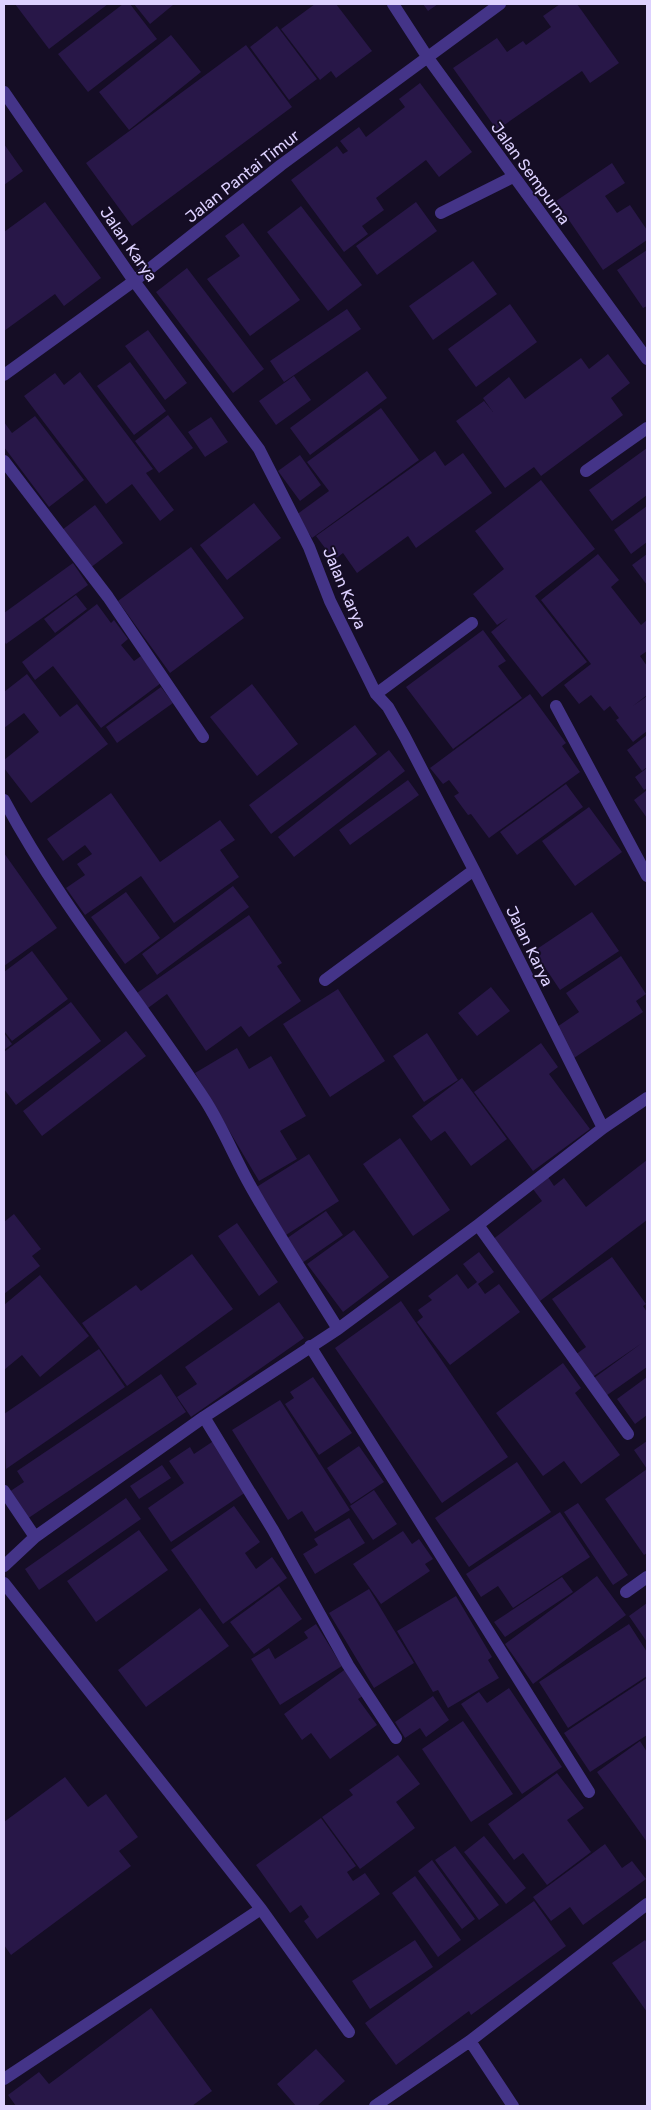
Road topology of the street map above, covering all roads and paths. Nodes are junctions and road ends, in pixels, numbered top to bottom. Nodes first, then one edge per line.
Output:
1 (393, 4) edge
2 (500, 4) edge
3 (428, 58) junction
4 (4, 92) edge
5 (513, 177) junction
6 (441, 213) dead end
7 (134, 281) junction
8 (647, 359) edge
9 (4, 375) edge
10 (647, 428) edge
11 (4, 461) edge
12 (586, 471) dead end
13 (472, 623) dead end
14 (376, 694) junction
15 (556, 706) dead end
16 (203, 737) dead end
17 (4, 800) edge
18 (474, 870) junction
19 (647, 876) edge
20 (325, 980) dead end
21 (647, 1098) edge
22 (603, 1128) junction
23 (478, 1225) junction
24 (338, 1329) junction
25 (310, 1346) junction
26 (204, 1417) junction
27 (628, 1434) dead end
28 (4, 1491) edge
29 (35, 1538) junction
30 (4, 1566) edge
31 (647, 1577) edge
32 (4, 1583) edge
33 (626, 1592) dead end
34 (396, 1738) dead end
35 (589, 1792) dead end
36 (647, 1904) edge
37 (261, 1909) junction
38 (349, 2032) dead end
39 (470, 2041) junction
40 (4, 2079) edge
41 (375, 2106) edge
42 (513, 2106) edge

1 - 3 street, Jalan Sempurna
2 - 3 street, Jalan Pantai Timur
3 - 5 street, Jalan Sempurna
3 - 7 street, Jalan Pantai Timur
4 - 7 street, Jalan Karya
5 - 6 street
5 - 8 street, Jalan Sempurna
7 - 9 street, Jalan Pantai Timur
7 - 14 street, Jalan Karya
10 - 12 street
11 - 16 street
13 - 14 street
14 - 18 street, Jalan Karya
15 - 19 street
17 - 24 street
18 - 20 street
18 - 22 street, Jalan Karya
21 - 22 street
22 - 23 street
23 - 24 street
23 - 27 street
24 - 25 street
25 - 26 street
25 - 35 street
26 - 29 street
26 - 34 street
28 - 29 street
29 - 30 street
31 - 33 street
32 - 37 street
36 - 39 street
37 - 38 street
37 - 40 street
39 - 41 street
39 - 42 street

